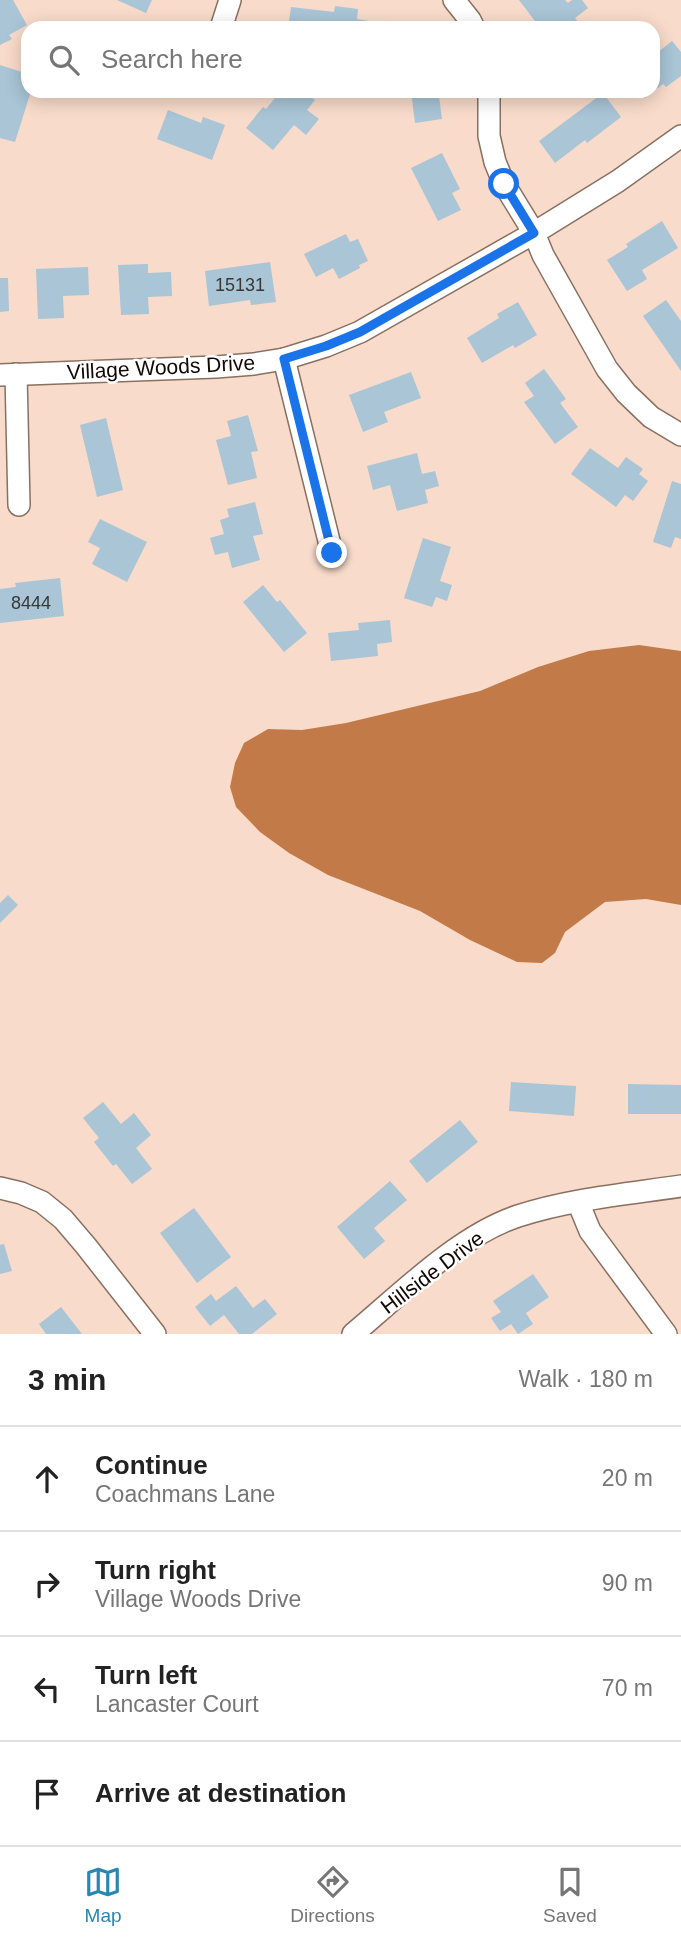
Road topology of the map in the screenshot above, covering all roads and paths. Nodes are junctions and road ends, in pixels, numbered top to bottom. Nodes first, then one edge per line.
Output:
1 (230, 0) edge
2 (454, 0) edge
3 (223, 21) edge
4 (470, 21) edge
5 (489, 98) edge
6 (681, 136) edge
7 (534, 233) junction
8 (284, 359) junction
9 (8, 374) edge
10 (681, 435) edge
11 (19, 506) dead end
12 (332, 553) dead end
13 (681, 1186) edge
14 (0, 1188) edge
15 (578, 1202) junction
16 (155, 1334) edge
17 (353, 1334) edge
18 (666, 1334) edge

1 - 3 street
2 - 4 street
5 - 7 street
6 - 7 street, Village Woods Drive
7 - 8 street, Village Woods Drive
7 - 10 street
8 - 9 street, Village Woods Drive
8 - 12 street
9 - 11 street
13 - 15 street, Hillside Drive
14 - 16 street
15 - 17 street, Hillside Drive
15 - 18 street

